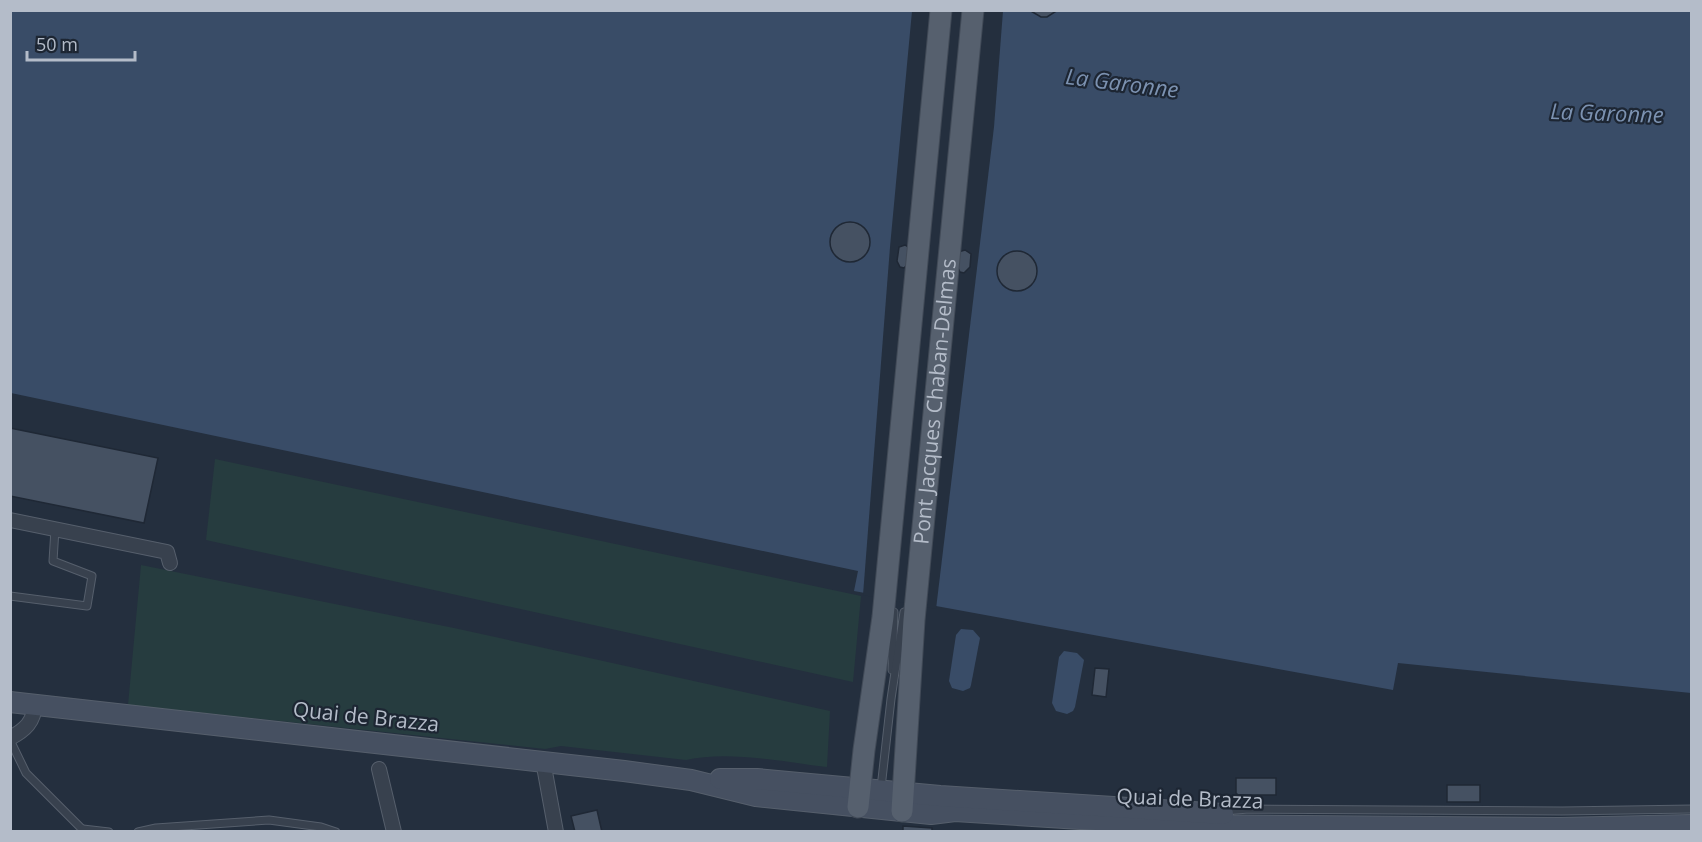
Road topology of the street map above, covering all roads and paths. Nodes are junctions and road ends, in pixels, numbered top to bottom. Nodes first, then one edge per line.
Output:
1 (941, 10) edge
2 (973, 10) edge
3 (10, 520) edge
4 (55, 529) junction
5 (170, 563) dead end
6 (10, 596) edge
7 (899, 614) junction
8 (10, 702) edge
9 (35, 704) junction
10 (10, 739) edge
11 (543, 761) junction
12 (379, 769) dead end
13 (859, 797) junction
14 (880, 800) junction
15 (903, 802) junction
16 (1692, 810) edge
17 (931, 814) junction
18 (1692, 816) edge
19 (1201, 823) edge
20 (1692, 825) edge
21 (1559, 826) edge
22 (84, 830) edge
23 (109, 831) edge
24 (138, 831) edge
25 (336, 831) edge
26 (394, 831) edge
27 (556, 831) edge
28 (1176, 831) edge
29 (1684, 831) edge
30 (1692, 831) edge

1 - 7 main road, Pont Jacques Chaban-Delmas
2 - 7 main road, Pont Jacques Chaban-Delmas
3 - 4 street
4 - 5 street
4 - 6 lane
7 - 13 main road, Pont Jacques Chaban-Delmas
7 - 14 lane
7 - 15 main road, Pont Jacques Chaban-Delmas
8 - 9 main road, Quai de Brazza
9 - 10 street
9 - 11 main road, Quai de Brazza
10 - 22 lane
11 - 13 main road, Quai de Brazza
11 - 27 street
12 - 26 street
13 - 14 main road, Quai de Brazza
14 - 15 main road, Quai de Brazza
15 - 17 main road, Quai de Brazza
15 - 19 main road, Quai de Brazza
16 - 19 lane
17 - 19 main road, Quai de Brazza
17 - 28 lane
18 - 21 main road, Quai de Brazza
19 - 21 main road, Quai de Brazza
20 - 21 main road, Quai de Brazza
22 - 23 lane
24 - 25 lane
29 - 30 lane

